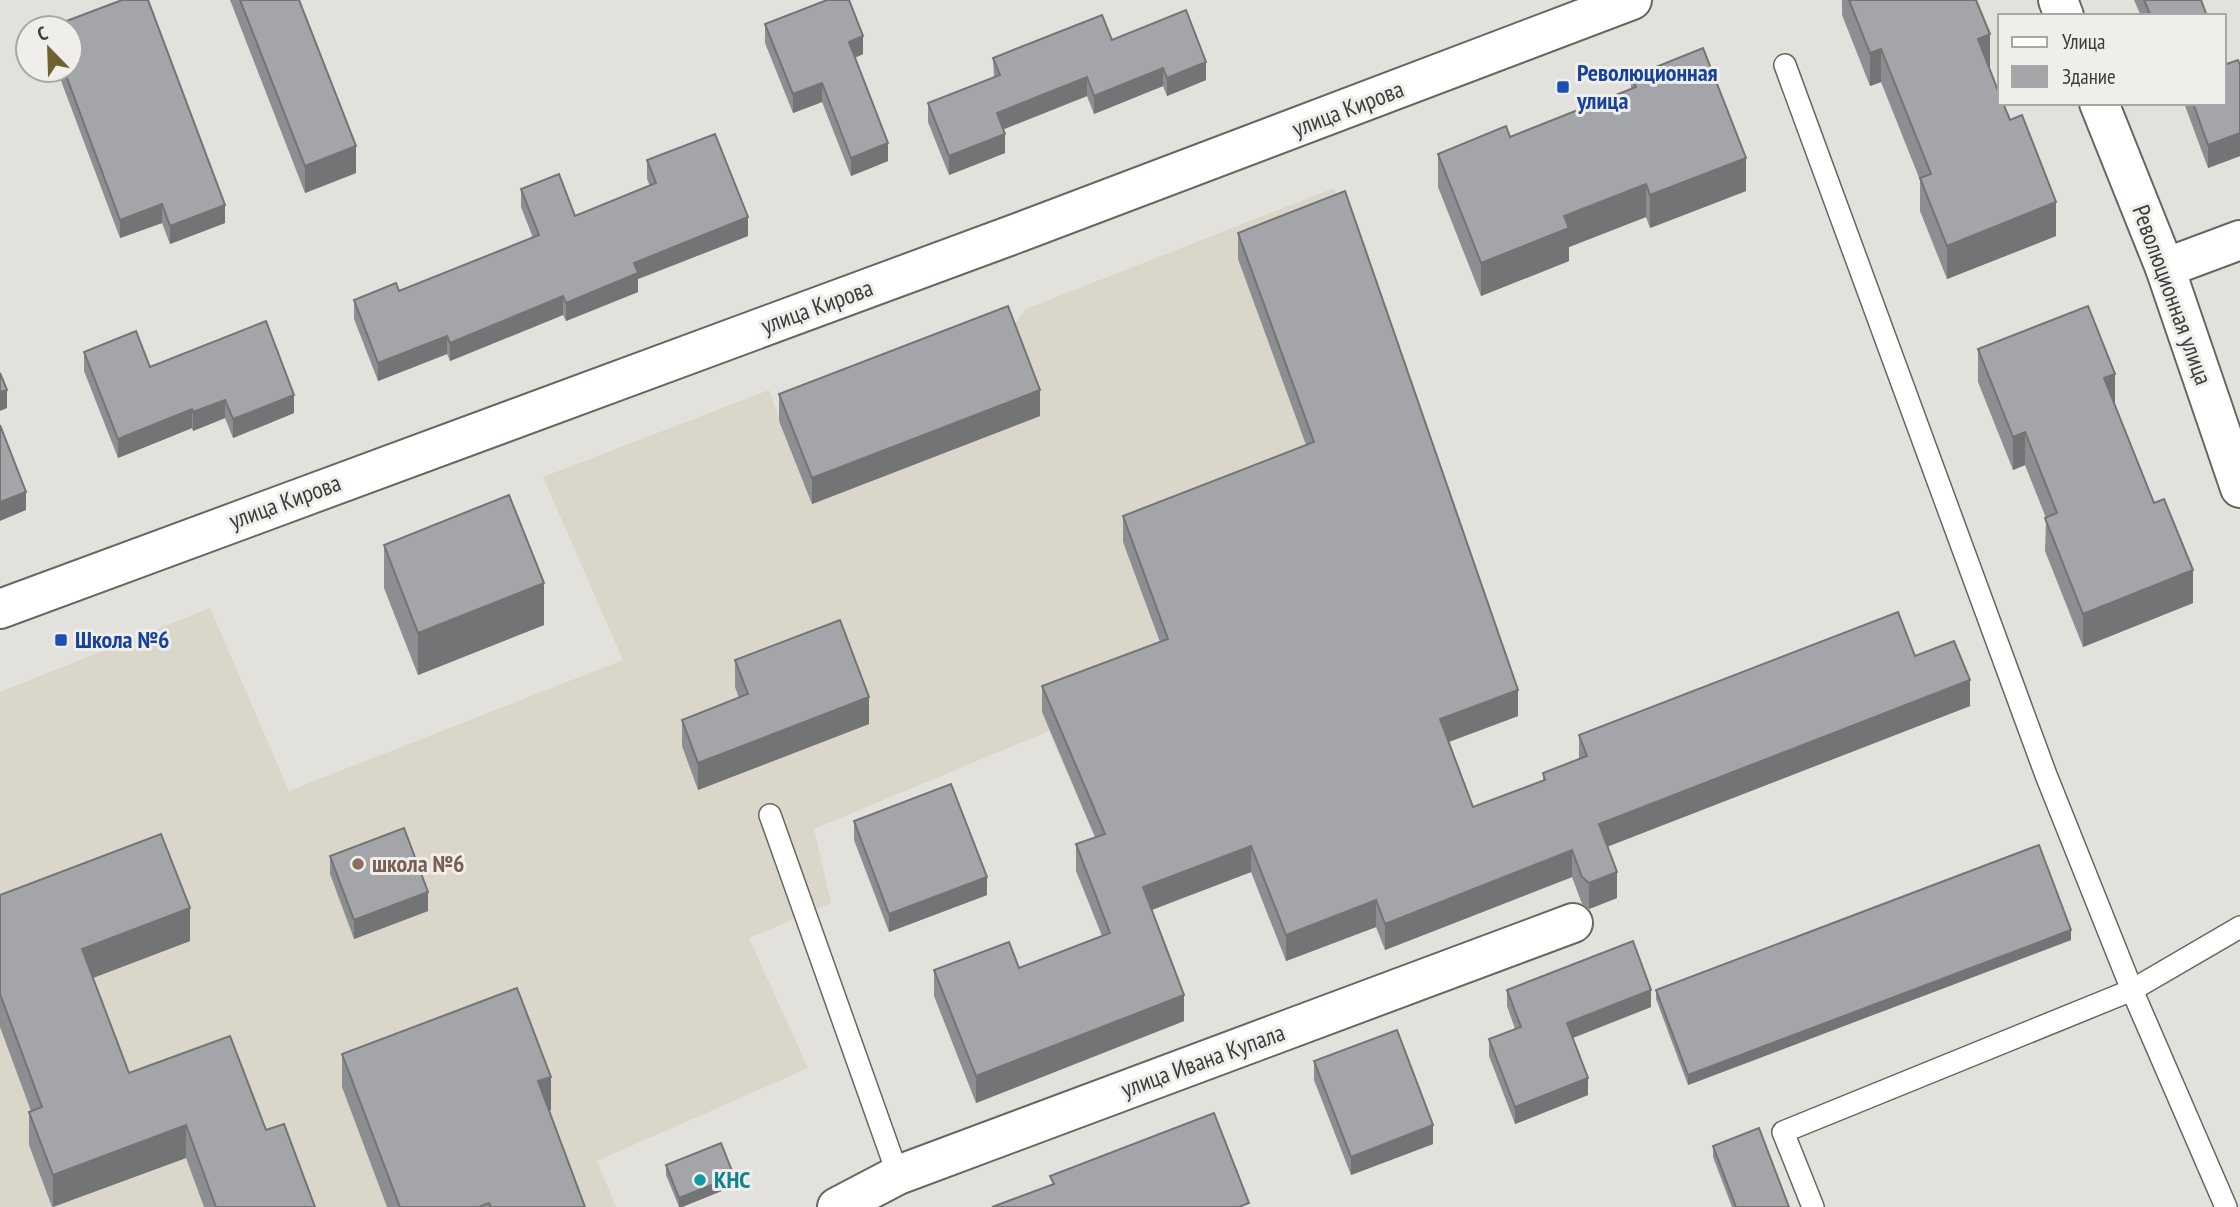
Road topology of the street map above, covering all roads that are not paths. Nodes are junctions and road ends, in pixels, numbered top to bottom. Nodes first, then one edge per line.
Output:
1 (1632, 0) edge
2 (1785, 65) dead end
3 (2100, 105) edge
4 (2240, 240) edge
5 (2165, 268) junction
6 (2240, 488) edge
7 (0, 609) edge
8 (770, 815) dead end
9 (1573, 923) dead end
10 (2240, 927) edge
11 (2132, 990) junction
12 (898, 1175) junction
13 (837, 1207) edge
14 (1813, 1207) edge
15 (2226, 1207) edge

1 - 7 main road, улица Кирова
2 - 11 lane
3 - 5 main road, Революционная улица
4 - 5 main road
5 - 6 main road, Революционная улица
8 - 12 lane
9 - 12 main road, улица Ивана Купала
10 - 11 lane
11 - 14 lane
11 - 15 lane
12 - 13 main road, улица Ивана Купала

